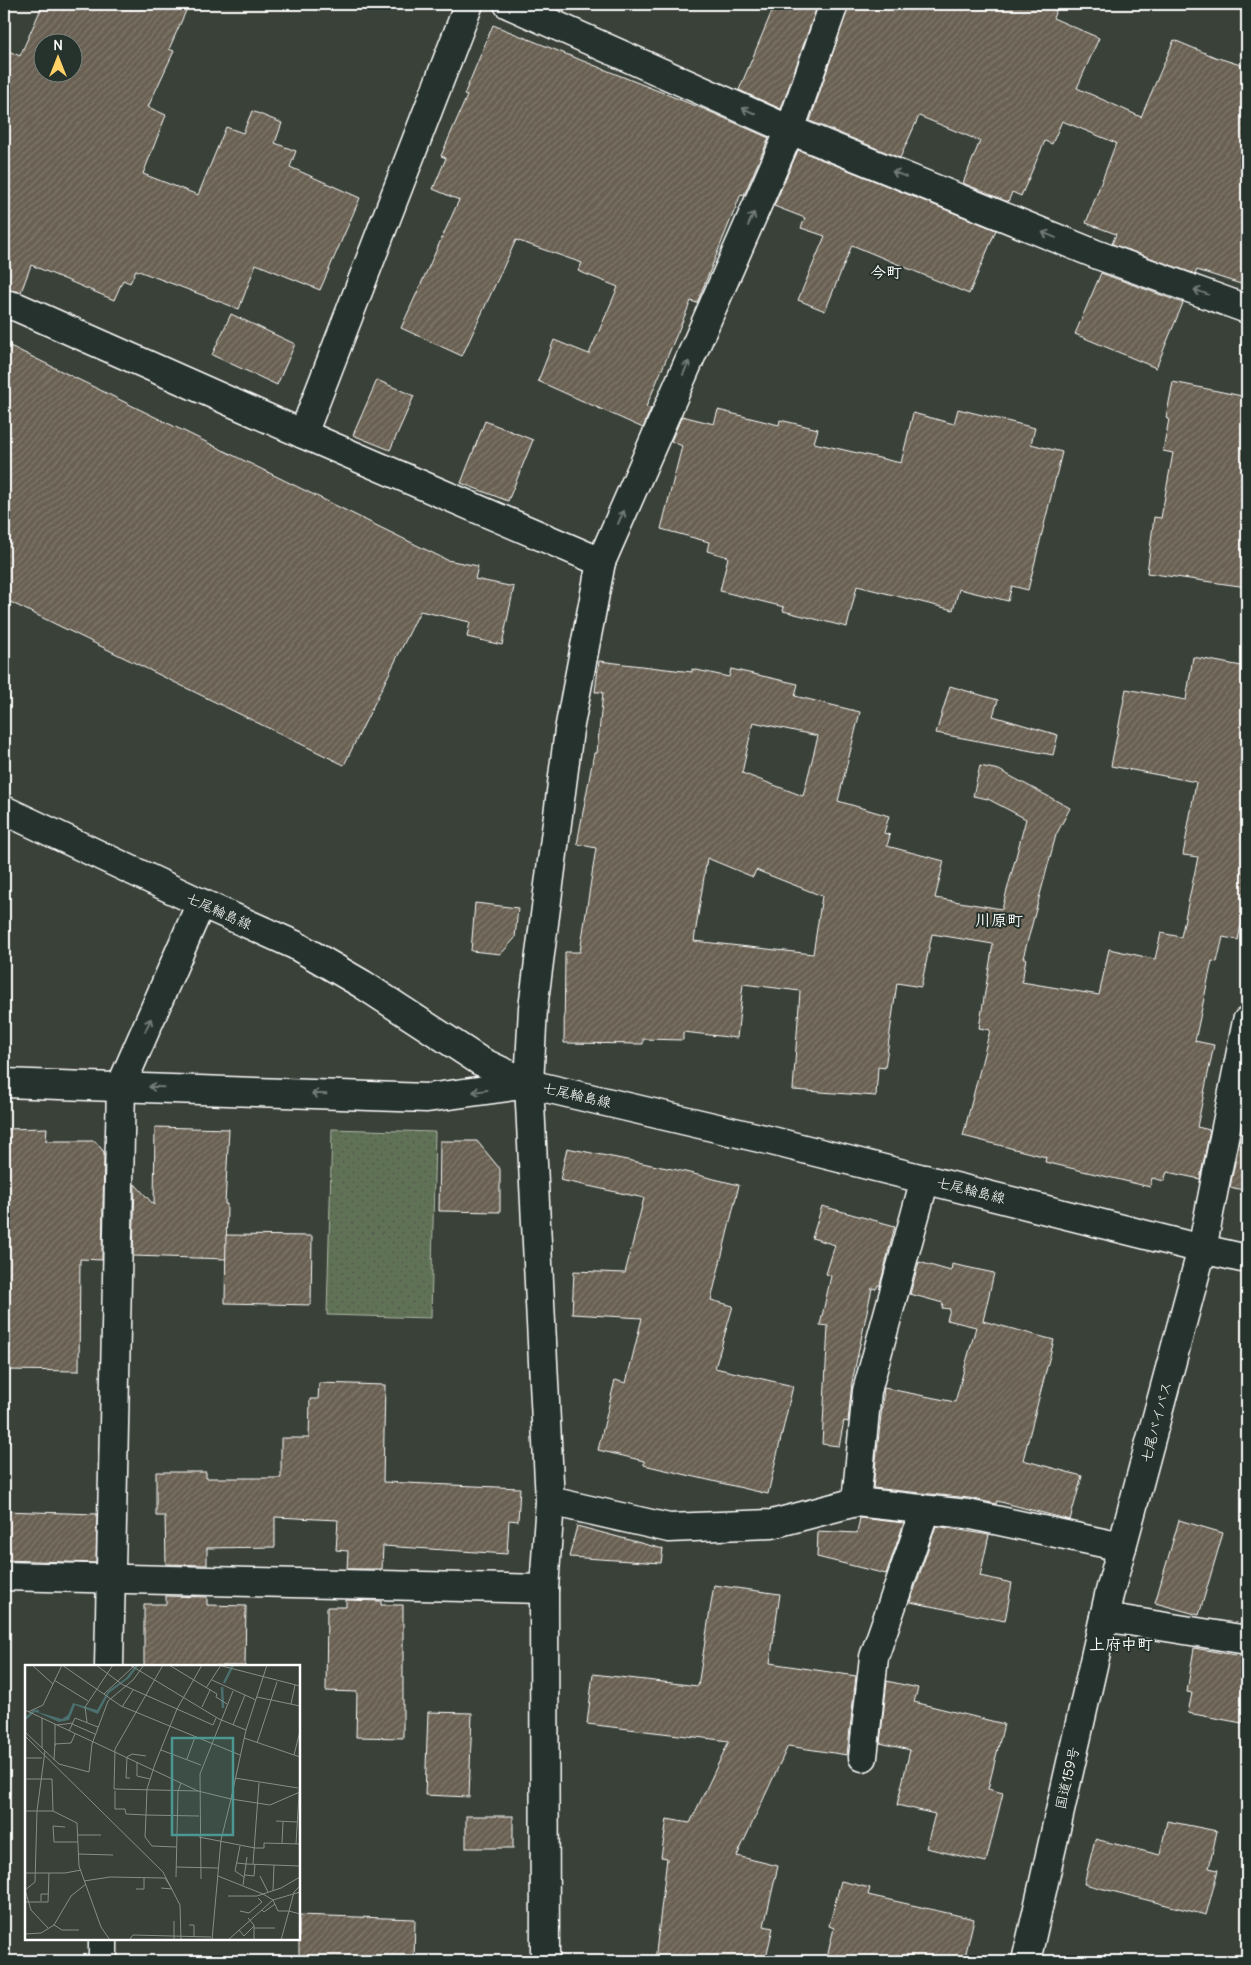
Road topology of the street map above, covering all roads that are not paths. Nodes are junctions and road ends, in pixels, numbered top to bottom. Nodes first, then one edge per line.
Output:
1 (469, 4) edge
2 (508, 4) edge
3 (834, 4) edge
4 (790, 130) junction
5 (4, 304) edge
6 (1247, 309) edge
7 (303, 434) junction
8 (601, 562) junction
9 (4, 810) edge
10 (201, 903) junction
11 (1247, 1021) edge
12 (4, 1083) edge
13 (529, 1084) junction
14 (121, 1086) junction
15 (925, 1179) junction
16 (1202, 1249) junction
17 (1247, 1259) edge
18 (550, 1500) junction
19 (856, 1502) junction
20 (925, 1510) junction
21 (1122, 1547) junction
22 (4, 1576) edge
23 (110, 1578) junction
24 (544, 1589) junction
25 (1106, 1606) junction
26 (1247, 1640) edge
27 (109, 1665) edge
28 (863, 1757) dead end
29 (103, 1940) edge
30 (103, 1961) edge
31 (546, 1961) edge
32 (1026, 1961) edge

1 - 7 main road
4 -> 2 main road
3 - 4 main road
6 -> 4 main road
8 -> 4 main road
5 - 7 main road
7 - 8 main road
8 - 13 main road
9 - 10 main road, 七尾輪島線
10 - 13 main road, 七尾輪島線
14 -> 10 main road
11 - 16 main road, 七尾バイパス
12 - 14 main road
13 -> 14 main road
13 - 15 main road, 七尾輪島線
13 - 18 main road
14 - 23 main road
15 - 16 main road, 七尾輪島線
15 - 19 main road
16 - 17 main road, 七尾輪島線
16 - 21 main road, 七尾バイパス
18 - 19 main road
18 - 24 main road
19 - 20 main road
20 - 21 main road
20 - 28 main road
21 - 25 main road, 七尾バイパス
22 - 23 main road
23 - 24 main road
23 - 27 main road
24 - 31 main road
25 - 26 main road
25 - 32 main road, 国道159号
29 - 30 main road

